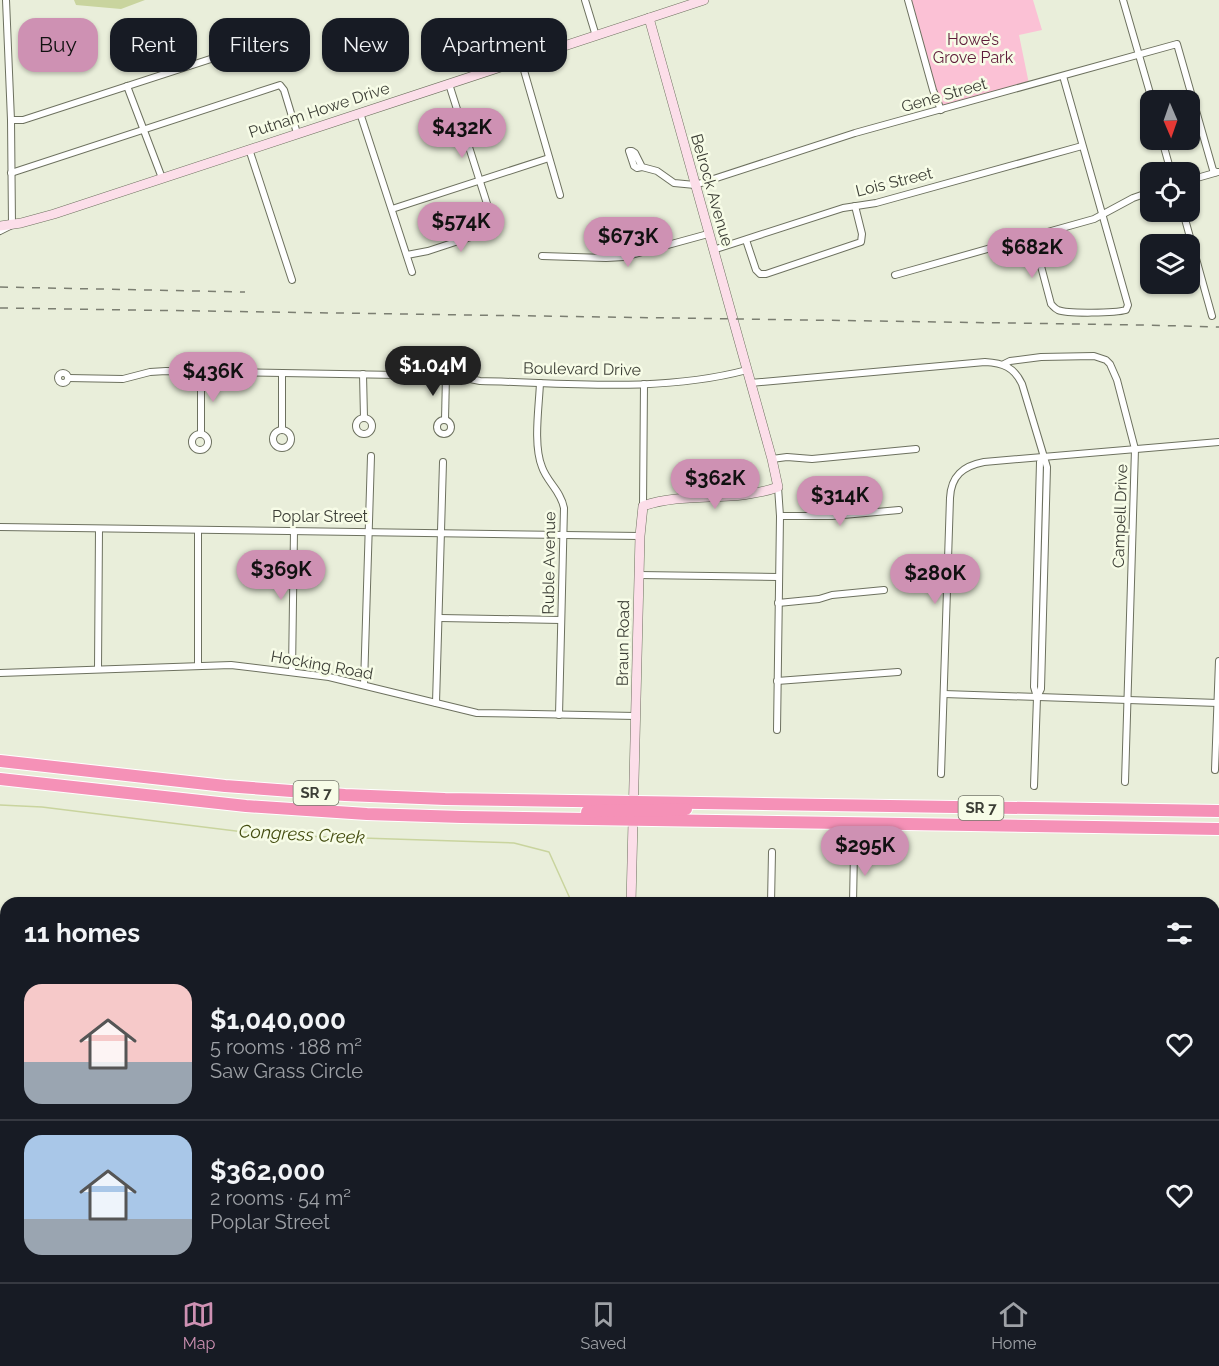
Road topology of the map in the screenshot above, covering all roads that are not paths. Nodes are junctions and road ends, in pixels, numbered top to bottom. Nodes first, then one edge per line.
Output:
1 (6, 0) edge
2 (585, 0) edge
3 (704, 0) edge
4 (908, 0) edge
5 (1123, 0) edge
6 (649, 18) junction
7 (596, 36) junction
8 (567, 45) edge
9 (1139, 55) junction
10 (209, 59) edge
11 (485, 72) edge
12 (524, 72) edge
13 (1063, 76) junction
14 (9, 77) junction
15 (0, 78) edge
16 (449, 84) junction
17 (127, 86) junction
18 (1149, 90) edge
19 (941, 110) junction
20 (360, 113) junction
21 (11, 120) junction
22 (143, 129) junction
23 (297, 133) junction
24 (1082, 146) junction
25 (249, 149) junction
26 (549, 158) junction
27 (642, 167) dead end
28 (1217, 172) edge
29 (11, 173) junction
30 (1200, 177) edge
31 (162, 178) junction
32 (481, 181) junction
33 (695, 185) junction
34 (560, 195) dead end
35 (1140, 196) edge
36 (855, 206) junction
37 (392, 209) junction
38 (1102, 215) junction
39 (1186, 222) edge
40 (12, 225) junction
41 (0, 226) edge
42 (0, 231) edge
43 (708, 234) junction
44 (1033, 236) junction
45 (746, 240) junction
46 (713, 250) junction
47 (407, 255) junction
48 (542, 256) dead end
49 (412, 272) dead end
50 (895, 275) dead end
51 (292, 279) dead end
52 (1212, 316) dead end
53 (1004, 364) junction
54 (747, 370) junction
55 (201, 372) junction
56 (282, 373) junction
57 (363, 374) junction
58 (446, 375) junction
59 (68, 378) dead end
60 (540, 382) junction
61 (750, 383) junction
62 (644, 384) junction
63 (364, 418) dead end
64 (445, 420) dead end
65 (282, 430) dead end
66 (201, 434) dead end
67 (1219, 442) edge
68 (915, 449) dead end
69 (1136, 449) junction
70 (371, 456) dead end
71 (1043, 458) junction
72 (772, 459) junction
73 (443, 462) dead end
74 (778, 488) junction
75 (643, 506) junction
76 (899, 510) dead end
77 (780, 516) junction
78 (0, 527) edge
79 (99, 529) junction
80 (198, 531) junction
81 (294, 531) junction
82 (369, 531) junction
83 (442, 533) junction
84 (564, 535) junction
85 (640, 536) junction
86 (639, 575) junction
87 (778, 577) junction
88 (884, 590) dead end
89 (778, 603) junction
90 (440, 618) junction
91 (561, 620) junction
92 (1219, 661) edge
93 (198, 665) junction
94 (98, 669) junction
95 (292, 671) junction
96 (898, 672) dead end
97 (0, 673) edge
98 (777, 681) junction
99 (364, 685) junction
100 (945, 694) junction
101 (1037, 697) junction
102 (1129, 700) junction
103 (436, 703) junction
104 (1218, 703) edge
105 (559, 715) junction
106 (636, 716) junction
107 (777, 730) dead end
108 (0, 761) edge
109 (1215, 770) dead end
110 (941, 774) dead end
111 (0, 779) edge
112 (1125, 782) dead end
113 (1034, 786) dead end
114 (633, 810) junction
115 (1219, 812) edge
116 (1219, 829) edge
117 (854, 851) dead end
118 (772, 852) dead end
119 (631, 897) edge
120 (771, 897) edge
121 (853, 897) edge

1 - 14 street
2 - 7 street
3 - 6 street, Putnam Howe Drive
4 - 19 street
5 - 9 street
6 - 7 street, Putnam Howe Drive
6 - 33 street, Belrock Avenue
7 - 8 street, Putnam Howe Drive
9 - 13 street, Gene Street
9 - 18 street
9 - 28 street, Gene Street
10 - 17 street
11 - 16 street, Putnam Howe Drive
12 - 26 street
13 - 19 street, Gene Street
13 - 24 street
14 - 15 street
14 - 21 street
16 - 20 street, Putnam Howe Drive
16 - 32 street
17 - 21 street
17 - 22 street
19 - 33 street, Gene Street
20 - 23 street, Putnam Howe Drive
20 - 37 street
21 - 29 street
22 - 23 street
22 - 29 street
22 - 31 street
23 - 25 street, Putnam Howe Drive
24 - 36 street, Lois Street
24 - 38 street
25 - 31 street, Putnam Howe Drive
25 - 51 street
26 - 32 street
26 - 34 street
27 - 33 street
28 - 30 street
29 - 40 street
31 - 40 street, Putnam Howe Drive
32 - 37 street
32 - 47 street
33 - 43 street, Belrock Avenue
35 - 38 street
36 - 45 street, Lois Street
36 - 45 street
37 - 47 street
38 - 44 street
38 - 44 street
39 - 52 street
40 - 41 street, Putnam Howe Drive
40 - 42 street
43 - 46 street, Belrock Avenue
43 - 48 street
44 - 50 street
45 - 46 street, Lois Street
46 - 54 street, Belrock Avenue
47 - 49 street
53 - 61 street
53 - 69 street, Campell Drive
53 - 71 street
54 - 61 street, Belrock Avenue
54 - 62 street, Boulevard Drive
55 - 56 street, Boulevard Drive
55 - 59 street, Boulevard Drive
55 - 66 street
56 - 57 street, Boulevard Drive
56 - 65 street
57 - 58 street, Boulevard Drive
57 - 63 street
58 - 60 street, Boulevard Drive
58 - 64 street
60 - 62 street, Boulevard Drive
60 - 84 street, Ruble Avenue
61 - 72 street
62 - 75 street, Braun Road
67 - 69 street
68 - 72 street
69 - 71 street
69 - 102 street, Campell Drive
70 - 82 street
71 - 100 street
71 - 101 street
72 - 74 street
73 - 83 street
74 - 75 street
74 - 77 street
75 - 85 street, Braun Road
76 - 77 street
77 - 87 street
78 - 79 street, Poplar Street
79 - 80 street, Poplar Street
79 - 94 street
80 - 81 street, Poplar Street
80 - 93 street
81 - 82 street, Poplar Street
81 - 95 street
82 - 83 street, Poplar Street
82 - 99 street
83 - 84 street, Poplar Street
83 - 90 street
84 - 85 street, Poplar Street
84 - 91 street, Ruble Avenue
85 - 86 street, Braun Road
86 - 87 street
86 - 106 street, Braun Road
87 - 89 street
88 - 89 street
89 - 98 street
90 - 91 street
90 - 103 street
91 - 105 street, Ruble Avenue
92 - 104 street
93 - 94 street, Hocking Road
93 - 95 street, Hocking Road
94 - 97 street, Hocking Road
95 - 99 street, Hocking Road
96 - 98 street
98 - 107 street
99 - 103 street, Hocking Road
100 - 101 street
100 - 110 street
101 - 102 street
101 - 113 street
102 - 104 street
102 - 112 street, Campell Drive
103 - 105 street, Hocking Road
104 - 109 street
105 - 106 street, Hocking Road
106 - 114 street, Braun Road
108 - 114 highway, SR 7 / SR 7
111 - 114 highway, SR 7 / SR 7
114 - 115 highway, SR 7 / SR 7
114 - 116 highway, SR 7 / SR 7
114 - 119 street, Braun Road
117 - 121 street
118 - 120 street

